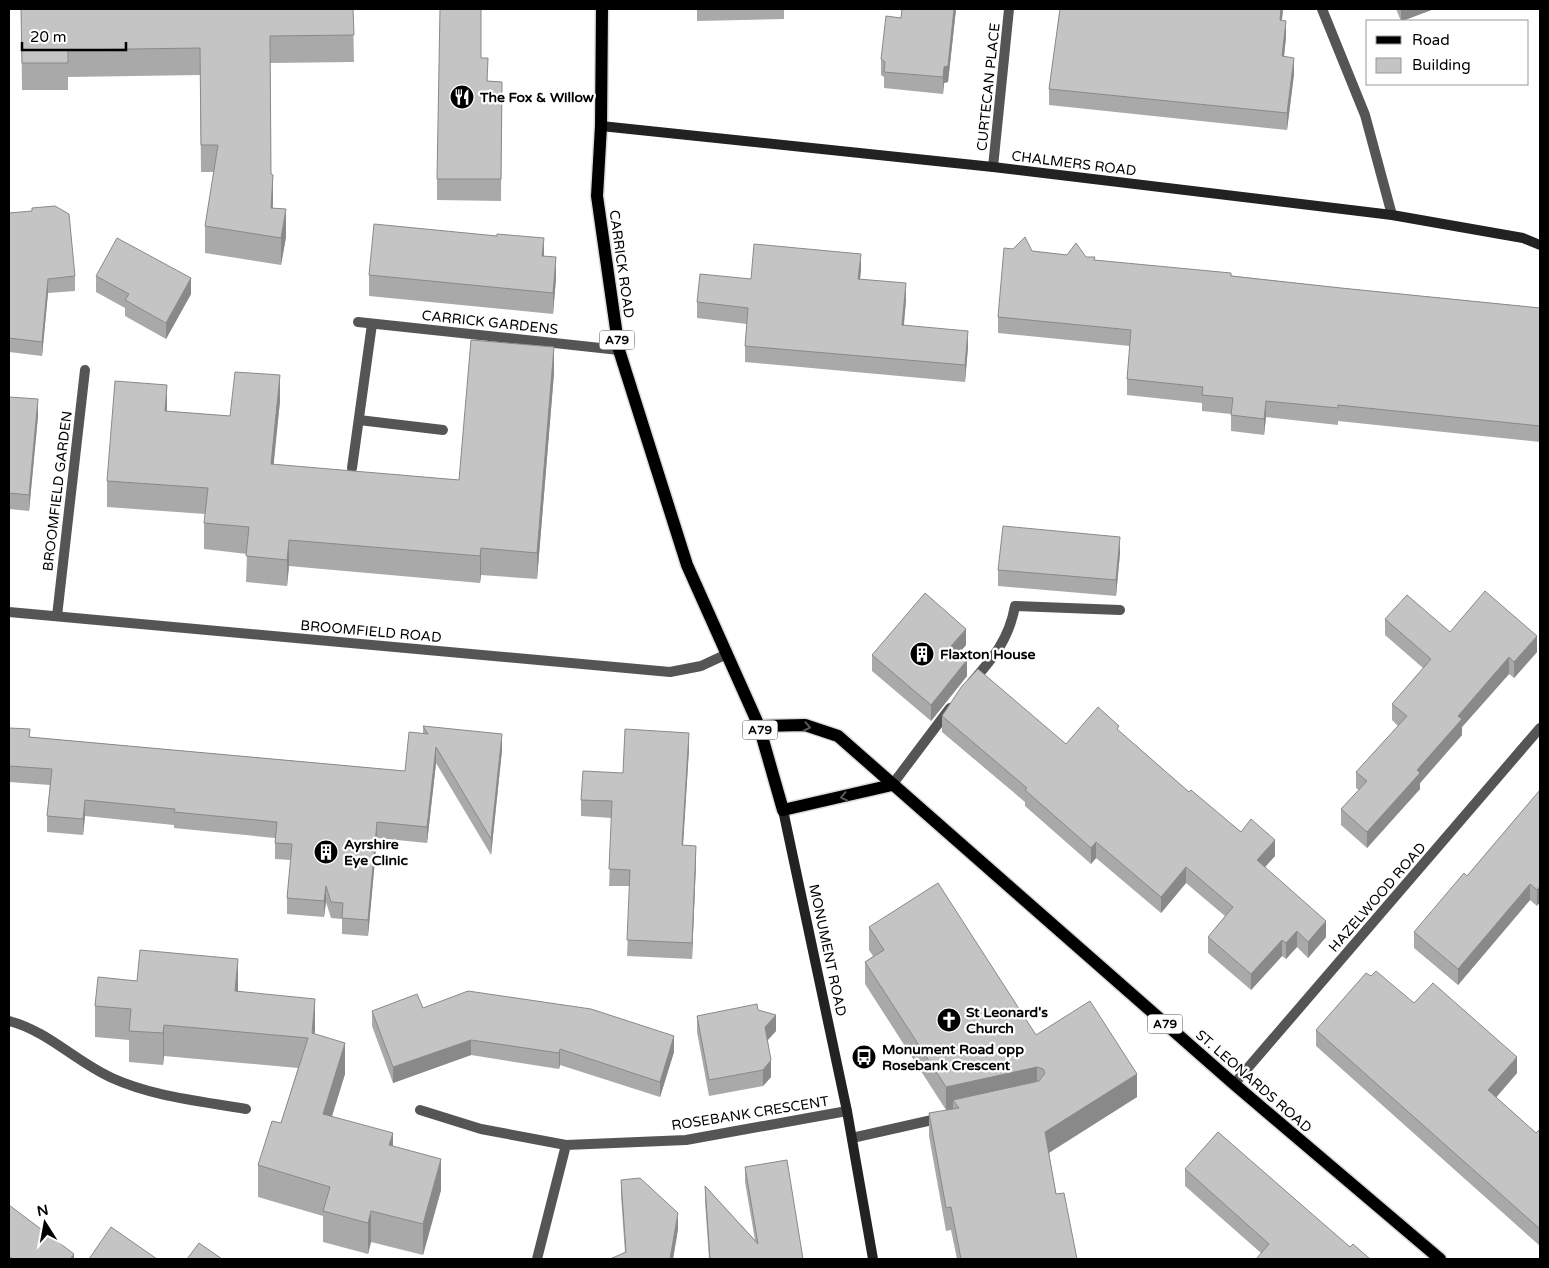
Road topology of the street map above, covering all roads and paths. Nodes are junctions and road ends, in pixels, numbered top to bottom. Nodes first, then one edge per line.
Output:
1 (602, 9) edge
2 (1010, 9) edge
3 (1322, 9) edge
4 (601, 126) junction
5 (993, 167) junction
6 (1392, 214) junction
7 (1540, 245) edge
8 (358, 322) dead end
9 (372, 324) junction
10 (619, 350) junction
11 (85, 370) dead end
12 (359, 420) junction
13 (443, 430) dead end
14 (352, 468) dead end
15 (1120, 610) dead end
16 (9, 612) edge
17 (57, 616) junction
18 (727, 654) junction
19 (759, 726) junction
20 (1540, 728) edge
21 (892, 785) junction
22 (783, 810) junction
23 (9, 1021) edge
24 (1234, 1084) junction
25 (246, 1109) dead end
26 (420, 1110) dead end
27 (847, 1111) junction
28 (954, 1115) edge
29 (852, 1138) junction
30 (566, 1145) junction
31 (537, 1259) edge
32 (873, 1259) edge
33 (1440, 1259) edge

1 - 4 main road, CARRICK ROAD / A79
2 - 5 street, CURTECAN PLACE
3 - 6 street
4 - 5 street, CHALMERS ROAD
4 - 10 main road, CARRICK ROAD / A79
5 - 6 street, CHALMERS ROAD
6 - 7 street, CHALMERS ROAD
8 - 9 street, CARRICK GARDENS
9 - 10 street, CARRICK GARDENS
9 - 12 street
10 - 18 main road, CARRICK ROAD / A79
11 - 17 street, BROOMFIELD GARDEN
12 - 13 street
12 - 14 street
15 - 21 street
16 - 17 street, BROOMFIELD ROAD
17 - 18 street, BROOMFIELD ROAD
18 - 19 main road, MONUMENT ROAD / A79
19 -> 21 main road, ST. LEONARDS ROAD / A79
19 - 22 main road, MONUMENT ROAD / A79
20 - 24 street, HAZELWOOD ROAD
21 -> 22 main road
21 - 24 main road, ST. LEONARDS ROAD / A79
22 - 27 street, MONUMENT ROAD
23 - 25 street
24 - 33 main road, ST. LEONARDS ROAD / A79
26 - 30 street, ROSEBANK CRESCENT
27 - 29 street, MONUMENT ROAD
27 - 30 street, ROSEBANK CRESCENT
28 - 29 street
29 - 32 street, MONUMENT ROAD
30 - 31 street

